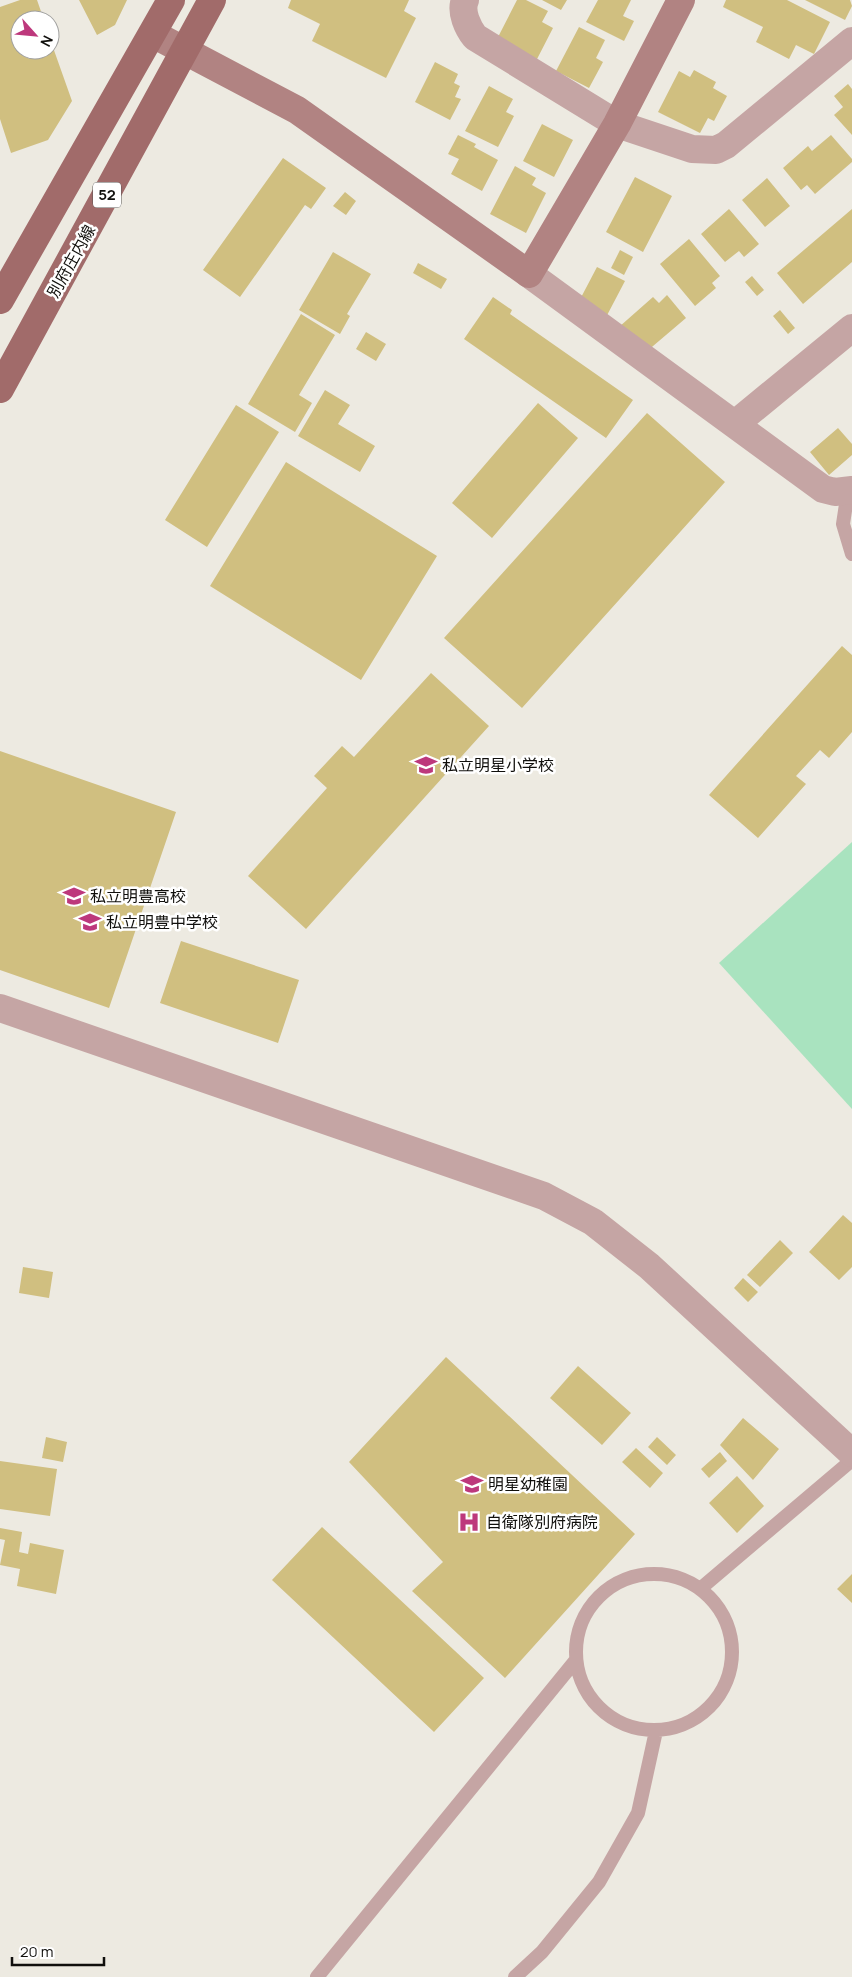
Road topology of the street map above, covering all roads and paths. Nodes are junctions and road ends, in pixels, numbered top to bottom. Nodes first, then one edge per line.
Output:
1 (171, 0) edge
2 (212, 0) edge
3 (465, 0) edge
4 (681, 0) edge
5 (153, 34) junction
6 (852, 41) edge
7 (186, 51) junction
8 (617, 124) junction
9 (529, 274) junction
10 (0, 300) edge
11 (852, 328) edge
12 (0, 389) edge
13 (735, 424) junction
14 (850, 491) edge
15 (852, 554) edge
16 (0, 1008) edge
17 (852, 1453) edge
18 (852, 1460) edge
19 (700, 1589) junction
20 (576, 1660) junction
21 (656, 1731) junction
22 (317, 1977) edge
23 (515, 1977) edge

1 - 5 main road, 52
2 - 7 main road, 別府庄内線 / 52
3 - 8 street
4 - 8 street
5 - 7 street
5 - 10 main road, 52
6 - 8 street
7 - 9 street
7 - 12 main road, 別府庄内線 / 52
8 - 9 street
9 - 13 street
11 - 13 street
13 - 14 street
14 - 15 lane
16 - 17 street
18 - 19 lane
19 - 20 lane
19 - 21 lane
20 - 21 lane
20 - 22 lane
21 - 23 lane

